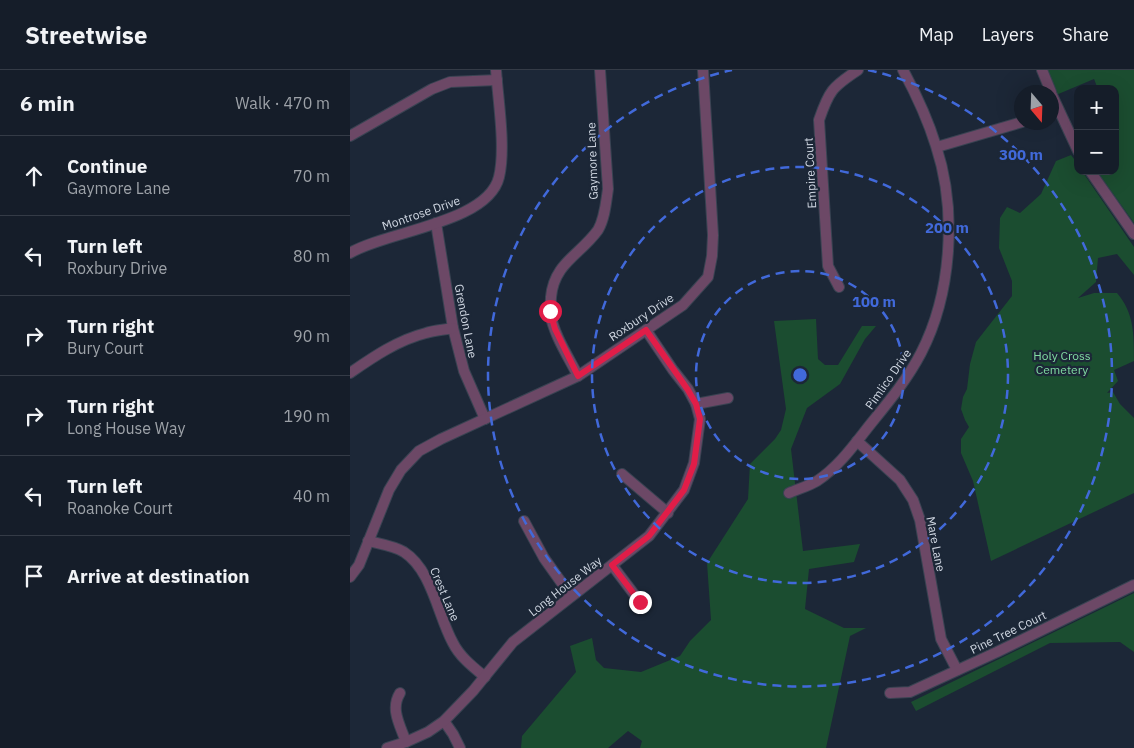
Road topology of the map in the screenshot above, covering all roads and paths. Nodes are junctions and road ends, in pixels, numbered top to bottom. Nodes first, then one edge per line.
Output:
1 (600, 70) edge
2 (703, 70) edge
3 (858, 70) edge
4 (903, 70) edge
5 (1042, 70) edge
6 (496, 75) edge
7 (1048, 85) edge
8 (1059, 119) edge
9 (1014, 124) edge
10 (350, 136) edge
11 (1074, 144) edge
12 (937, 147) junction
13 (1093, 175) edge
14 (436, 223) junction
15 (1134, 234) edge
16 (350, 252) edge
17 (839, 288) dead end
18 (454, 328) junction
19 (646, 330) junction
20 (350, 374) edge
21 (578, 376) junction
22 (728, 398) dead end
23 (696, 404) junction
24 (485, 419) junction
25 (857, 440) junction
26 (622, 474) dead end
27 (789, 493) dead end
28 (668, 513) junction
29 (524, 520) dead end
30 (368, 540) junction
31 (612, 565) junction
32 (350, 577) edge
33 (1134, 585) edge
34 (571, 596) junction
35 (640, 602) dead end
36 (957, 670) junction
37 (485, 677) junction
38 (400, 693) dead end
39 (890, 693) dead end
40 (444, 721) junction
41 (406, 742) junction
42 (387, 748) edge
43 (460, 748) edge

1 - 21 street, Gaymore Lane
2 - 19 street, Roxbury Drive
3 - 17 street, Empire Court
4 - 12 street, Pimlico Drive
5 - 7 street
6 - 10 street
6 - 14 street, Montrose Drive
8 - 11 street
9 - 12 street
12 - 25 street, Pimlico Drive
13 - 15 street
14 - 16 street, Montrose Drive
14 - 18 street, Grendon Lane
18 - 20 street
18 - 24 street, Grendon Lane
19 - 21 street, Roxbury Drive
19 - 23 street
21 - 24 street, Roxbury Drive
22 - 23 street
23 - 28 street, Long House Way
24 - 30 street, Roxbury Drive
25 - 27 street, Pimlico Drive
25 - 36 street, Mare Lane
26 - 28 street
28 - 31 street, Long House Way
29 - 34 street
30 - 32 street, Roxbury Drive
30 - 37 street, Crest Lane
31 - 34 street, Long House Way
31 - 35 street
33 - 36 street, Pine Tree Court
34 - 37 street, Long House Way
36 - 39 street, Pine Tree Court
37 - 40 street, Long House Way
38 - 41 street
40 - 41 street, Long House Way
40 - 43 street
41 - 42 street, Long House Way

